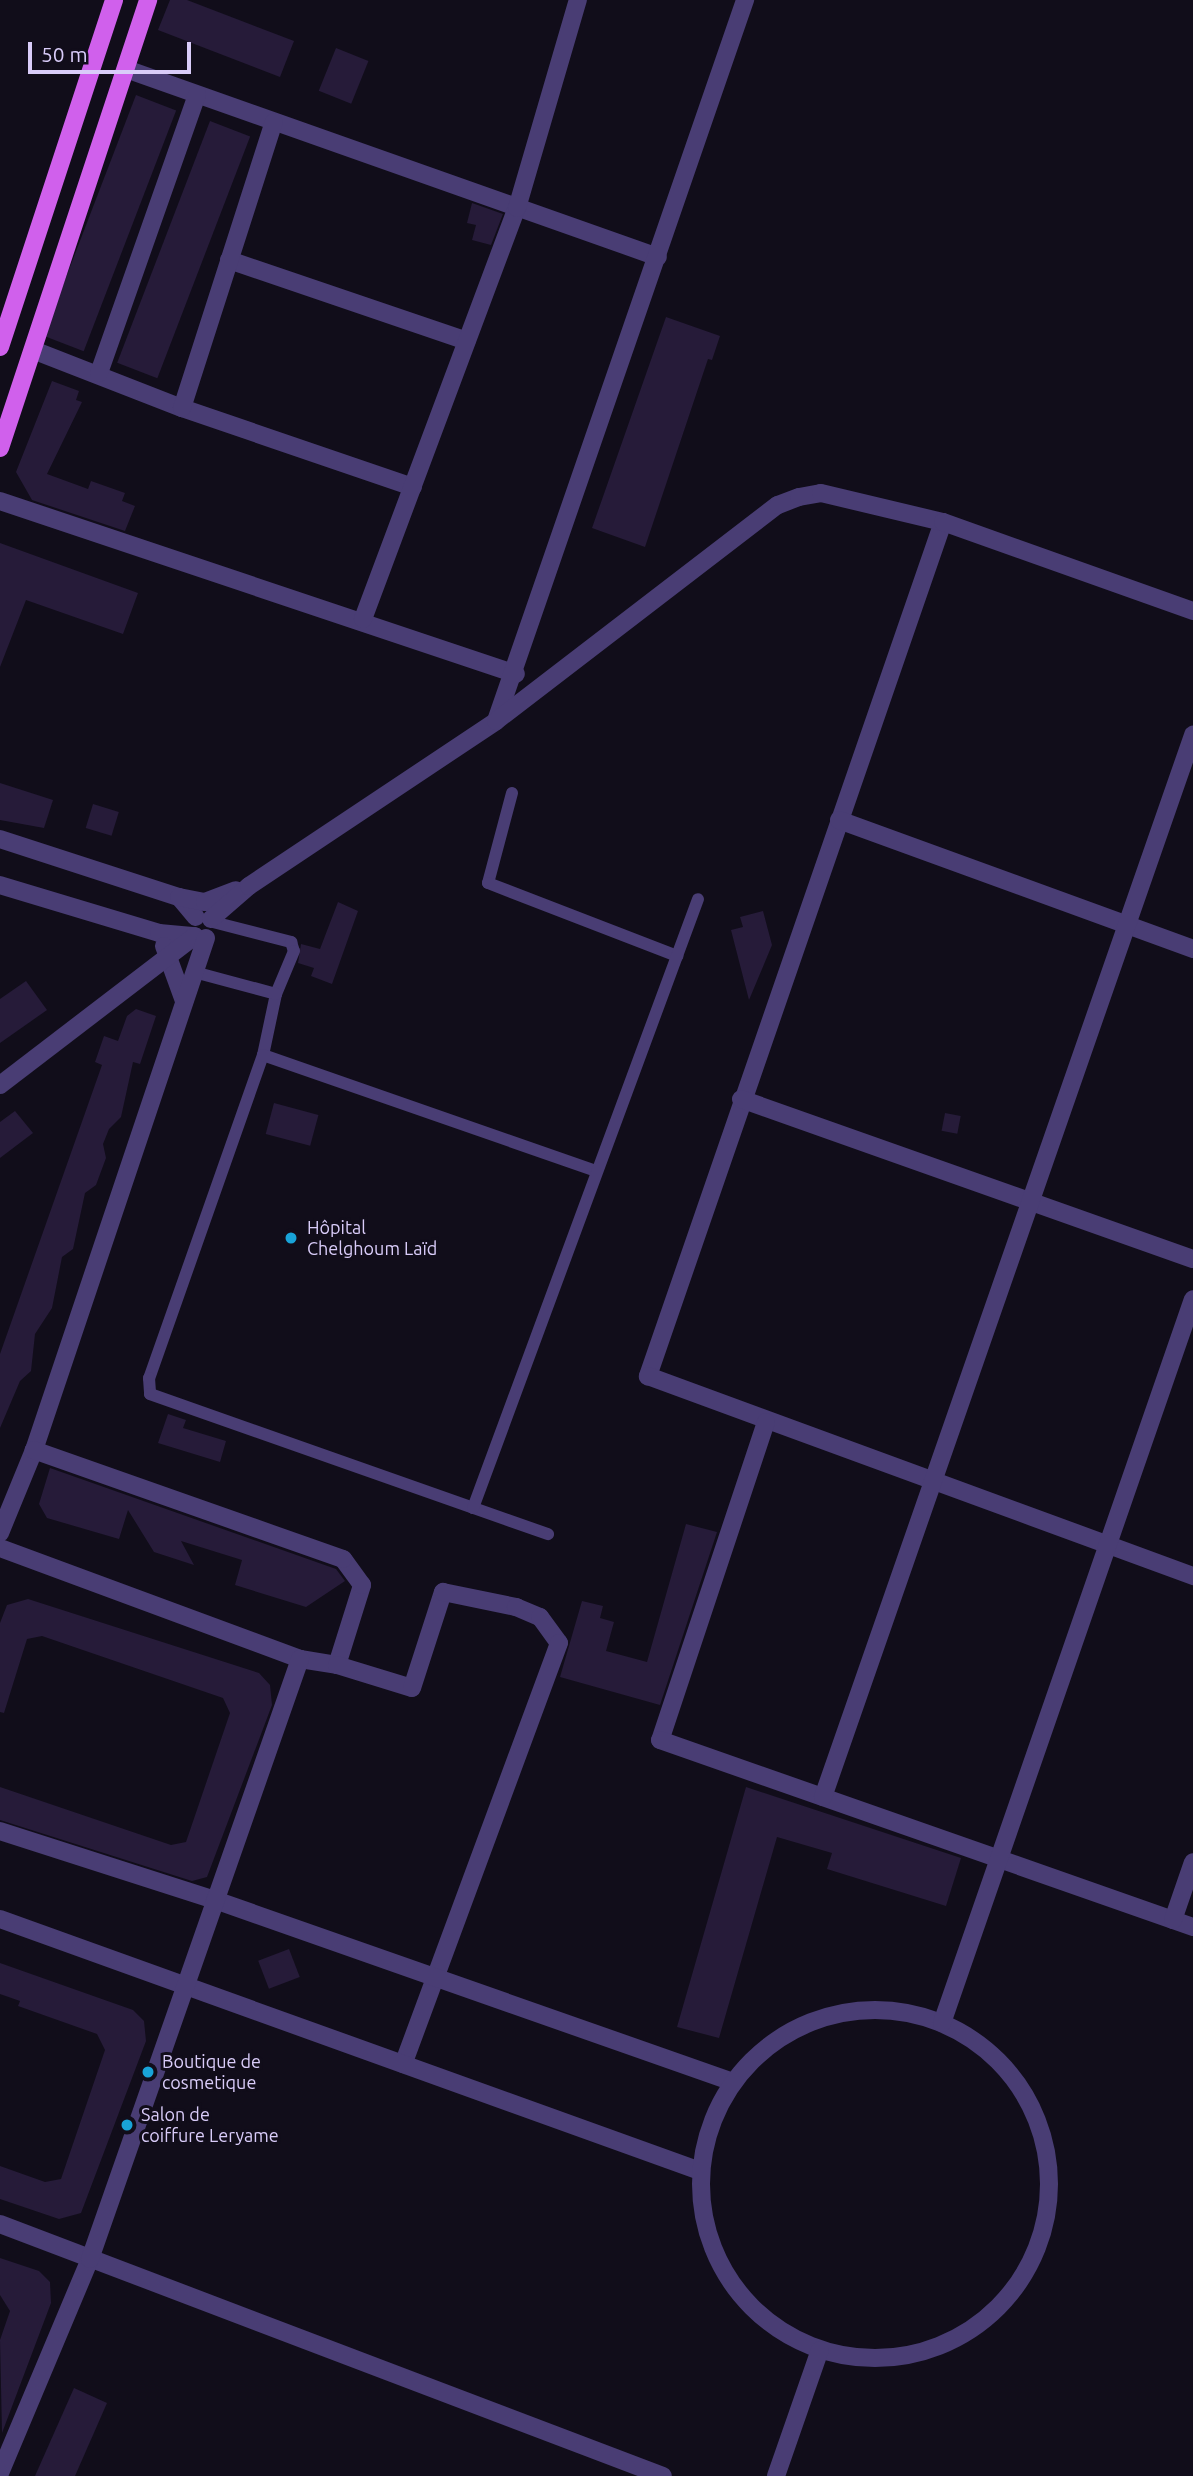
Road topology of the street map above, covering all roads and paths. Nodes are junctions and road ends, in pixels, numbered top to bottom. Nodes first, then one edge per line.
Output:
1 (114, 0) edge
2 (148, 0) edge
3 (578, 0) edge
4 (745, 0) edge
5 (126, 69) junction
6 (197, 95) junction
7 (274, 122) junction
8 (517, 208) junction
9 (658, 257) junction
10 (229, 260) junction
11 (467, 341) junction
12 (0, 347) edge
13 (33, 350) junction
14 (99, 373) junction
15 (182, 408) junction
16 (0, 448) edge
17 (412, 487) junction
18 (0, 501) edge
19 (943, 522) junction
20 (1193, 611) edge
21 (363, 620) junction
22 (516, 674) junction
23 (496, 721) junction
24 (1193, 735) edge
25 (512, 793) dead end
26 (839, 820) junction
27 (0, 839) edge
28 (0, 885) edge
29 (249, 886) junction
30 (179, 897) junction
31 (698, 899) dead end
32 (1127, 924) junction
33 (204, 927) junction
34 (159, 933) junction
35 (1193, 948) edge
36 (167, 954) junction
37 (677, 956) junction
38 (194, 972) junction
39 (275, 994) junction
40 (184, 1001) junction
41 (263, 1055) junction
42 (0, 1086) edge
43 (741, 1099) junction
44 (596, 1171) junction
45 (1031, 1202) junction
46 (1193, 1259) edge
47 (1193, 1299) edge
48 (766, 1422) junction
49 (34, 1450) junction
50 (933, 1482) junction
51 (473, 1508) junction
52 (0, 1533) edge
53 (548, 1534) dead end
54 (1107, 1545) junction
55 (0, 1548) edge
56 (1193, 1576) edge
57 (300, 1659) junction
58 (337, 1665) junction
59 (823, 1797) junction
60 (0, 1831) edge
61 (998, 1859) junction
62 (1193, 1862) edge
63 (215, 1900) junction
64 (0, 1919) edge
65 (1173, 1920) junction
66 (1193, 1927) edge
67 (436, 1980) junction
68 (188, 1987) junction
69 (942, 2023) junction
70 (403, 2064) junction
71 (733, 2081) junction
72 (700, 2171) junction
73 (0, 2224) edge
74 (90, 2259) junction
75 (820, 2350) junction
76 (0, 2473) edge
77 (663, 2476) edge
78 (776, 2476) edge

1 - 12 main road
2 - 5 main road
3 - 8 street
4 - 9 street
5 - 6 street
5 - 13 main road
6 - 7 street
6 - 14 street
7 - 8 street
7 - 10 street
8 - 9 street
8 - 11 street
9 - 22 street
10 - 11 street
10 - 15 street
11 - 17 street
13 - 14 street
13 - 16 main road
14 - 15 street
15 - 17 street
17 - 21 street
18 - 21 street
19 - 20 street
19 - 23 street
19 - 26 street
21 - 22 street
22 - 23 street
23 - 29 street
24 - 32 street
25 - 37 lane
26 - 32 street
26 - 43 street
27 - 30 street
28 - 34 street
29 - 30 street
29 - 33 street
30 - 33 street
31 - 37 lane
32 - 35 street
32 - 45 street
33 - 34 street
33 - 36 street
33 - 38 street
33 - 39 lane
34 - 36 street
36 - 40 street
36 - 42 street
37 - 44 lane
38 - 39 lane
38 - 40 street
39 - 41 lane
40 - 49 street
41 - 44 lane
41 - 51 lane
43 - 45 street
43 - 48 street
44 - 51 lane
45 - 46 street
45 - 50 street
47 - 54 street
48 - 50 street
48 - 59 street
49 - 52 street
49 - 58 street
50 - 54 street
50 - 59 street
51 - 53 lane
54 - 56 street
54 - 61 street
55 - 57 street
57 - 58 street
57 - 63 street
58 - 67 street
59 - 61 street
60 - 63 street
61 - 65 street
61 - 69 street
62 - 65 street
63 - 67 street
63 - 68 street
64 - 68 street
65 - 66 street
67 - 70 street
67 - 71 street
68 - 70 street
68 - 74 street
69 - 71 street
69 - 75 street
70 - 72 street
71 - 72 street
72 - 75 street
73 - 74 street
74 - 76 street
74 - 77 street
75 - 78 street

